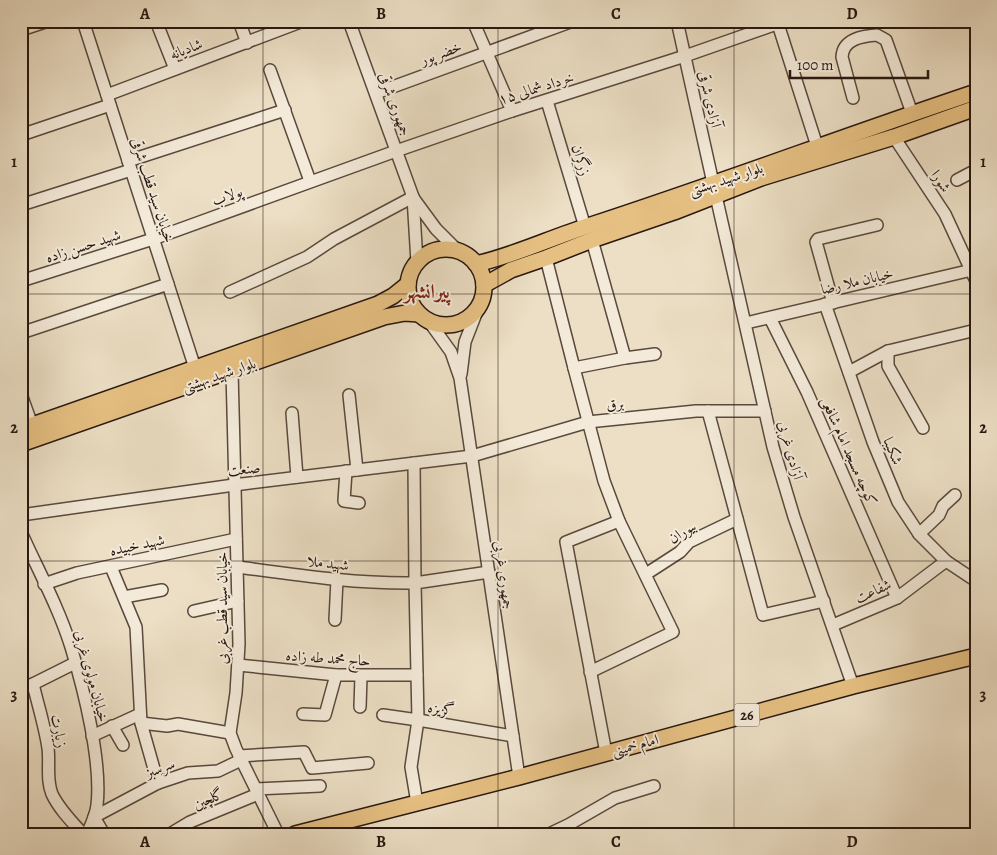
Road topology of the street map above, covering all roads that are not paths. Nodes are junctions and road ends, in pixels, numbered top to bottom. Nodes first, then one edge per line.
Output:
1 (48, 21) edge
2 (83, 21) edge
3 (156, 21) edge
4 (239, 21) edge
5 (303, 21) edge
6 (349, 21) edge
7 (473, 21) edge
8 (573, 21) edge
9 (677, 21) edge
10 (781, 22) edge
11 (21, 30) edge
12 (247, 42) junction
13 (487, 52) junction
14 (685, 56) junction
15 (175, 69) junction
16 (270, 70) dead end
17 (976, 92) edge
18 (376, 93) junction
19 (853, 98) dead end
20 (108, 100) junction
21 (547, 101) junction
22 (976, 108) edge
23 (285, 110) junction
24 (512, 111) junction
25 (912, 113) junction
26 (21, 135) edge
27 (894, 137) junction
28 (817, 146) junction
29 (396, 151) junction
30 (129, 166) junction
31 (976, 170) edge
32 (957, 180) dead end
33 (310, 181) junction
34 (715, 190) junction
35 (413, 197) junction
36 (21, 205) edge
37 (720, 215) joint
38 (877, 225) dead end
39 (588, 233) junction
40 (153, 239) junction
41 (458, 251) junction
42 (546, 258) junction
43 (417, 262) junction
44 (476, 264) junction
45 (974, 269) edge
46 (21, 281) edge
47 (976, 281) edge
48 (168, 284) junction
49 (408, 284) junction
50 (484, 285) junction
51 (230, 292) dead end
52 (829, 304) junction
53 (479, 306) junction
54 (423, 317) junction
55 (770, 318) junction
56 (746, 323) junction
57 (976, 330) edge
58 (21, 333) edge
59 (888, 351) junction
60 (655, 354) dead end
61 (625, 358) junction
62 (195, 368) junction
63 (574, 368) junction
64 (232, 371) junction
65 (849, 372) junction
66 (460, 378) junction
67 (21, 394) edge
68 (349, 395) dead end
69 (708, 411) junction
70 (765, 411) junction
71 (292, 413) dead end
72 (588, 422) junction
73 (27, 427) edge
74 (923, 428) dead end
75 (21, 444) edge
76 (472, 456) junction
77 (414, 463) junction
78 (352, 471) junction
79 (297, 477) junction
80 (234, 485) junction
81 (955, 495) dead end
82 (359, 504) dead end
83 (21, 516) edge
84 (737, 519) junction
85 (619, 521) junction
86 (21, 532) edge
87 (919, 534) junction
88 (236, 539) junction
89 (946, 561) junction
90 (111, 566) junction
91 (238, 567) junction
92 (489, 572) junction
93 (646, 574) junction
94 (337, 580) junction
95 (976, 581) edge
96 (415, 583) junction
97 (44, 584) junction
98 (162, 590) dead end
99 (124, 598) junction
100 (897, 598) junction
101 (238, 601) junction
102 (824, 601) junction
103 (194, 611) dead end
104 (335, 620) dead end
105 (833, 625) junction
106 (976, 656) edge
107 (75, 663) junction
108 (238, 665) junction
109 (590, 672) junction
110 (336, 676) junction
111 (361, 676) junction
112 (417, 676) junction
113 (33, 684) junction
114 (853, 686) junction
115 (21, 690) edge
116 (360, 706) dead end
117 (303, 714) dead end
118 (383, 715) dead end
119 (140, 719) junction
120 (418, 720) junction
121 (112, 726) junction
122 (230, 733) junction
123 (92, 736) junction
124 (513, 736) junction
125 (123, 745) dead end
126 (606, 753) junction
127 (240, 758) junction
128 (368, 763) dead end
129 (519, 777) junction
130 (158, 782) junction
131 (320, 786) dead end
132 (654, 786) dead end
133 (257, 792) junction
134 (417, 802) junction
135 (94, 817) junction
136 (85, 834) edge
137 (104, 834) edge
138 (170, 834) edge
139 (278, 834) edge
140 (295, 834) edge
141 (549, 834) edge

1 - 11 street
2 - 20 street, خیابان سید قطب شرقی
3 - 15 street
4 - 12 street
5 - 12 street, شادیانه
6 - 18 street, جمهوری شرقی
7 - 13 street
8 - 13 street, خضر پور
9 - 14 street, آزادی شرقی
10 - 14 street, ۱۵ خرداد شمالی
10 - 28 street
12 - 15 street, شادیانه
13 - 18 street, خضر پور
13 - 24 street
14 - 21 street, ۱۵ خرداد شمالی
14 - 34 street, آزادی شرقی
15 - 20 street, شادیانه
16 - 23 street
17 - 25 main road, بلوار شهید بهشتی
18 - 29 street, جمهوری شرقی
19 - 25 street
20 - 26 street, شادیانه
20 - 30 street, خیابان سید قطب شرقی
21 - 24 street, ۱۵ خرداد شمالی
21 - 39 street, زرگران
22 - 27 main road, بلوار شهید بهشتی
23 - 30 street
23 - 33 street
24 - 29 street, ۱۵ خرداد شمالی
25 - 28 main road, بلوار شهید بهشتی
27 - 34 main road, بلوار شهید بهشتی
27 - 45 street, شورا
28 - 34 main road, بلوار شهید بهشتی
29 - 33 street, ۱۵ خرداد شمالی
29 - 35 street, جمهوری شرقی
30 - 36 street
30 - 40 street, خیابان سید قطب شرقی
31 - 32 street
33 - 40 street, پولاب
34 - 37 street, آزادی شرقی
34 - 39 main road, بلوار شهید بهشتی
35 - 41 street
35 - 43 street
35 - 51 street
37 - 56 street, آزادی غربی
38 - 52 street, شکیبا
39 - 42 main road, بلوار شهید بهشتی
39 - 44 main road, بلوار شهید بهشتی
39 - 61 street, زرگران
40 - 46 street, شهید حسن زاده
40 - 48 street, خیابان سید قطب شرقی
41 - 43 main road
41 - 44 main road
42 - 50 main road, بلوار شهید بهشتی
42 - 63 street
43 - 49 main road
44 - 50 main road
45 - 47 street, شورا
45 - 52 street, خیابان ملا رضا
48 - 58 street
48 - 62 street, خیابان سید قطب شرقی
49 - 54 main road
49 - 62 main road, بلوار شهید بهشتی
50 - 53 main road
52 - 55 street, خیابان ملا رضا
52 - 65 street, شکیبا
53 - 54 main road
53 - 66 street
54 - 64 main road, بلوار شهید بهشتی
54 - 66 street
55 - 56 street, خیابان ملا رضا
55 - 100 street, کوچه مسجد امام شافعی
56 - 70 street, آزادی غربی
57 - 59 street
59 - 65 street
59 - 74 street
60 - 61 street
61 - 63 street
62 - 73 main road, بلوار شهید بهشتی
63 - 72 street
64 - 75 main road, بلوار شهید بهشتی
64 - 80 street, خیابان سید قطب غربی
65 - 87 street, شکیبا
66 - 76 street, جمهوری غربی
67 - 73 street
68 - 78 street
69 - 70 street, برق
69 - 72 street, برق
69 - 84 street
70 - 102 street, آزادی غربی
71 - 79 street
72 - 76 street, برق
72 - 85 street
76 - 77 street, صنعت
76 - 92 street, جمهوری غربی
77 - 78 street, صنعت
77 - 96 street
78 - 79 street, صنعت
78 - 82 street
79 - 80 street, صنعت
80 - 83 street, صنعت
80 - 88 street, خیابان سید قطب غربی
81 - 87 street
84 - 93 street, بیوران
84 - 102 street
85 - 93 street
85 - 109 street
86 - 97 street, خیابان مولوی غربی
87 - 89 street, شکیبا
88 - 90 street, شهید خبیده
88 - 91 street, خیابان سید قطب غربی
89 - 95 street, شکیبا
89 - 100 street, شفاعت
90 - 97 street, شهید خبیده
90 - 99 street
91 - 94 street, شهید ملا
91 - 101 street, خیابان سید قطب غربی
92 - 96 street, شهید ملا
92 - 124 street, جمهوری غربی
93 - 109 street
94 - 96 street, شهید ملا
94 - 104 street
96 - 112 street
97 - 107 street, خیابان مولوی غربی
98 - 99 street
99 - 119 street
100 - 105 street, شفاعت
101 - 103 street
101 - 108 street, خیابان سید قطب غربی
102 - 105 street, آزادی غربی
105 - 114 street, آزادی غربی
106 - 114 main road, امام خمینی / 26
107 - 113 street
107 - 123 street, خیابان مولوی غربی
108 - 110 street, حاج محمد طه زاده
108 - 122 street, خیابان سید قطب غربی
109 - 126 street
110 - 111 street, حاج محمد طه زاده
110 - 117 street
111 - 112 street, حاج محمد طه زاده
111 - 116 street
112 - 120 street
113 - 115 street
113 - 136 street, زیارت
114 - 126 main road, امام خمینی / 26
118 - 120 street
119 - 121 street
119 - 122 street
119 - 130 street
120 - 124 street, گزیزه
120 - 134 street, گزیزه
121 - 123 street
121 - 125 street
122 - 127 street, خیابان سید قطب غربی
123 - 135 street, خیابان مولوی غربی
124 - 129 street, جمهوری غربی
126 - 129 main road, امام خمینی / 26
127 - 128 street
127 - 130 street, سرسبز
127 - 133 street, خیابان سید قطب غربی
129 - 134 main road, امام خمینی / 26
130 - 135 street, سرسبز
131 - 133 street, گلچین
132 - 141 street
133 - 138 street, گلچین
133 - 139 street, خیابان سید قطب غربی
134 - 140 main road, امام خمینی / 26
135 - 136 street, خیابان مولوی غربی
135 - 137 street

